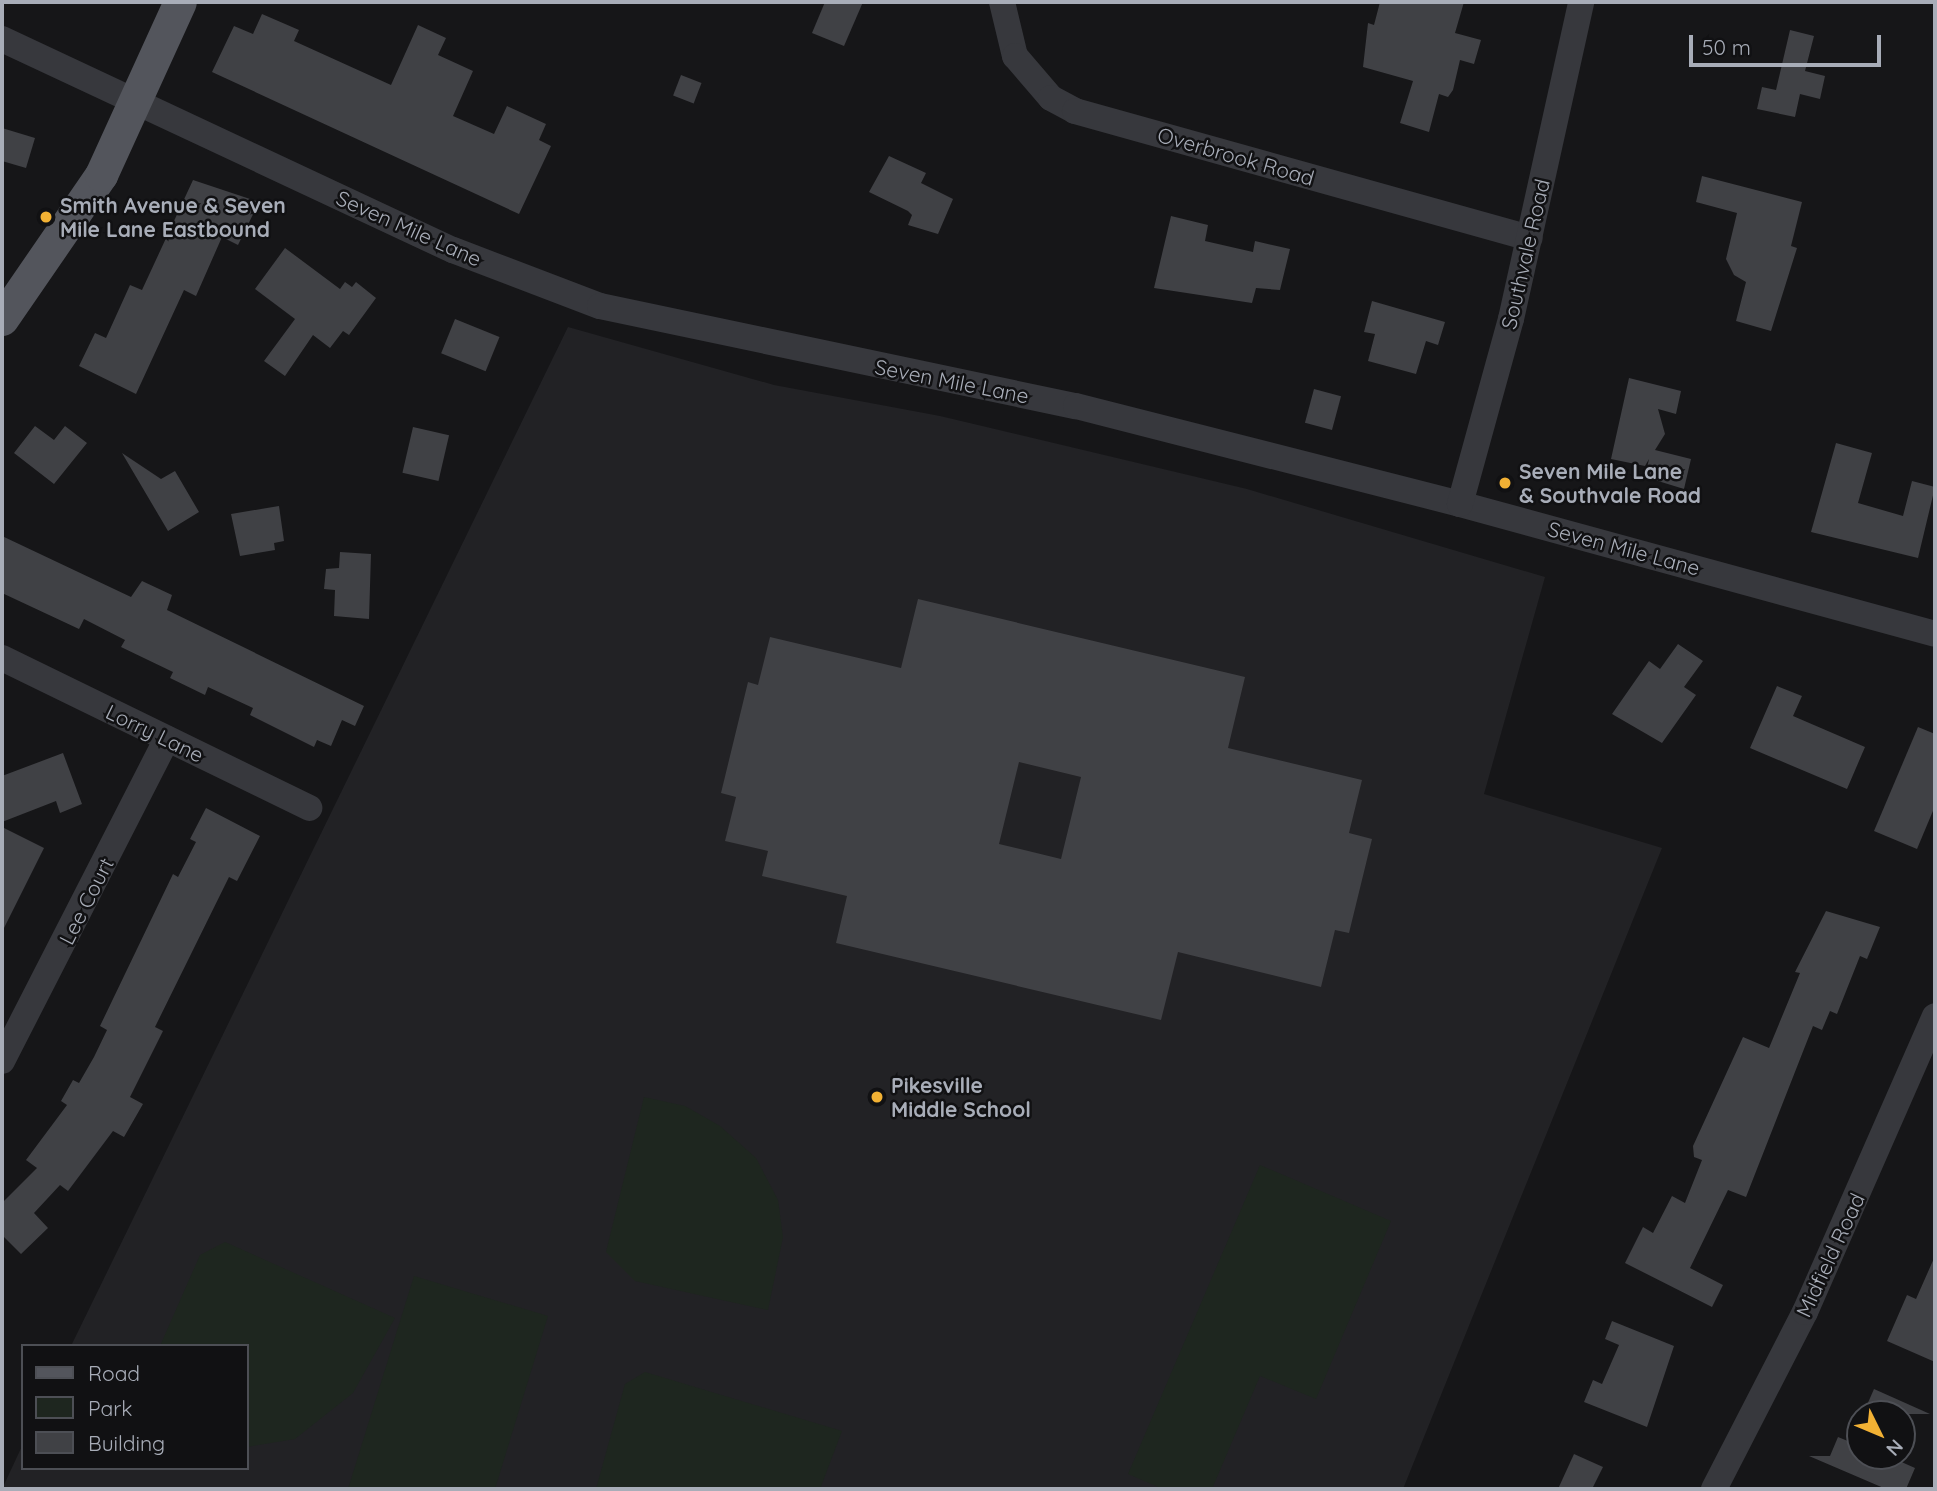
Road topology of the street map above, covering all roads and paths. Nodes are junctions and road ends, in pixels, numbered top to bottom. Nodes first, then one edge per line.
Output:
1 (180, 2) edge
2 (1002, 2) edge
3 (1581, 2) edge
4 (2, 39) edge
5 (135, 103) junction
6 (1530, 238) junction
7 (2, 319) edge
8 (1461, 504) junction
9 (1935, 634) edge
10 (2, 658) edge
11 (167, 739) junction
12 (309, 808) dead end
13 (1935, 1016) edge
14 (2, 1061) edge
15 (1714, 1489) edge

1 - 5 main road
2 - 6 street, Overbrook Road
3 - 6 street, Southvale Road
4 - 5 street, Seven Mile Lane
5 - 7 main road
5 - 8 street, Seven Mile Lane
6 - 8 street, Southvale Road
8 - 9 street, Seven Mile Lane
10 - 11 street, Lorry Lane
11 - 12 street, Lorry Lane
11 - 14 street, Lee Court
13 - 15 street, Midfield Road

